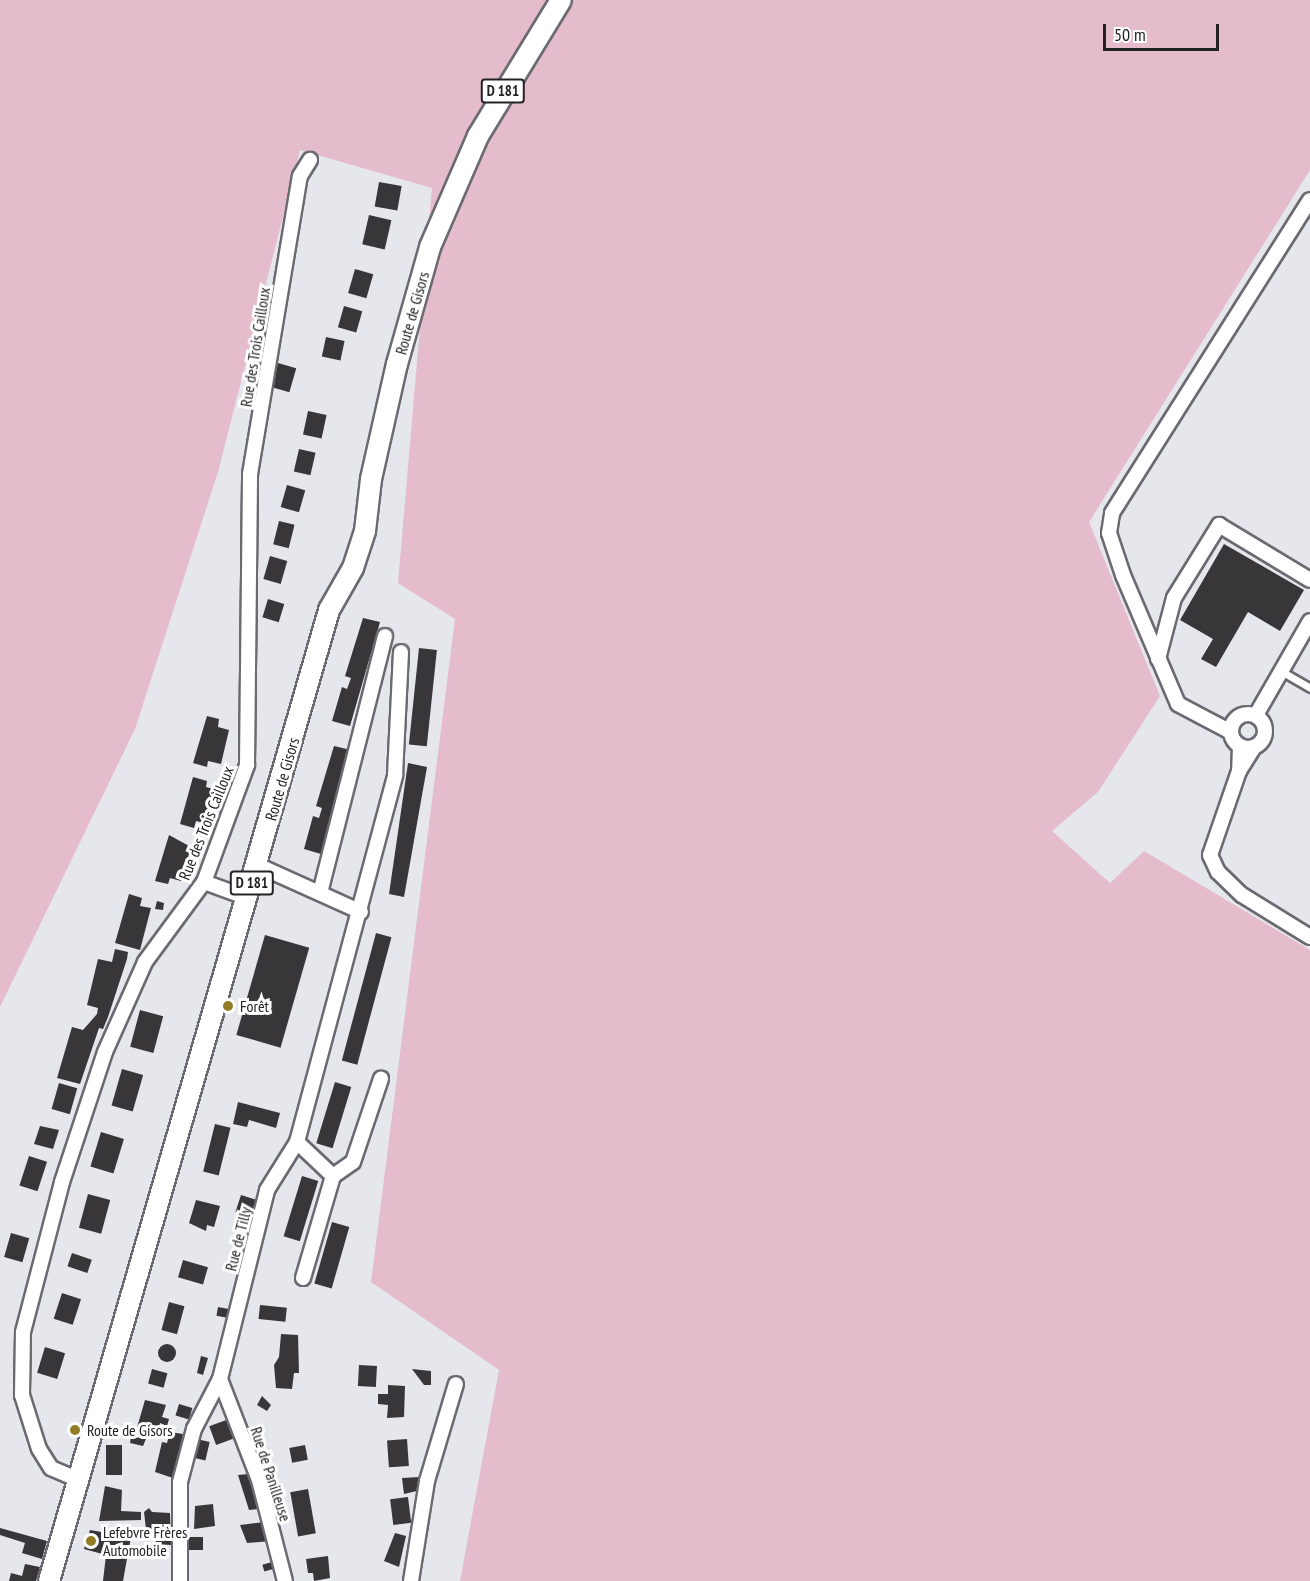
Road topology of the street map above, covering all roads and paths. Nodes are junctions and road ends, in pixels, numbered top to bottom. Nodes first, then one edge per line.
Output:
1 (561, 0) edge
2 (310, 160) dead end
3 (1310, 200) edge
4 (1310, 580) edge
5 (1310, 621) edge
6 (385, 636) dead end
7 (401, 652) dead end
8 (1158, 659) junction
9 (1281, 671) junction
10 (1310, 688) edge
11 (1257, 715) junction
12 (1231, 732) junction
13 (1247, 747) junction
14 (257, 865) junction
15 (204, 882) junction
16 (320, 893) junction
17 (248, 898) junction
18 (361, 912) junction
19 (1310, 937) edge
20 (381, 1079) dead end
21 (297, 1142) junction
22 (333, 1176) junction
23 (303, 1278) dead end
24 (220, 1379) junction
25 (456, 1384) dead end
26 (79, 1480) junction
27 (49, 1581) edge
28 (180, 1581) edge
29 (285, 1581) edge
30 (411, 1581) edge

1 - 14 main road, Route de Gisors / D 181
2 - 15 street, Rue des Trois Cailloux
3 - 8 street
4 - 8 street
5 - 9 street
6 - 16 street
7 - 18 street, Rue de Tilly
8 - 12 street
9 - 10 lane
9 - 11 street
11 - 12 street
11 - 13 street
12 - 13 street
13 - 19 street
14 - 16 street
14 - 17 main road, Route de Gisors / D 181
15 - 17 street
15 - 26 street, Rue des Trois Cailloux
16 - 18 street
17 - 26 main road, Route de Gisors / D 181
18 - 21 street, Rue de Tilly
20 - 22 street
21 - 22 street
21 - 24 street, Rue de Tilly
22 - 23 street
24 - 28 street, Rue de Tilly
24 - 29 street, Rue de Panilleuse
25 - 30 street
26 - 27 main road, Route de Gisors / D 181

